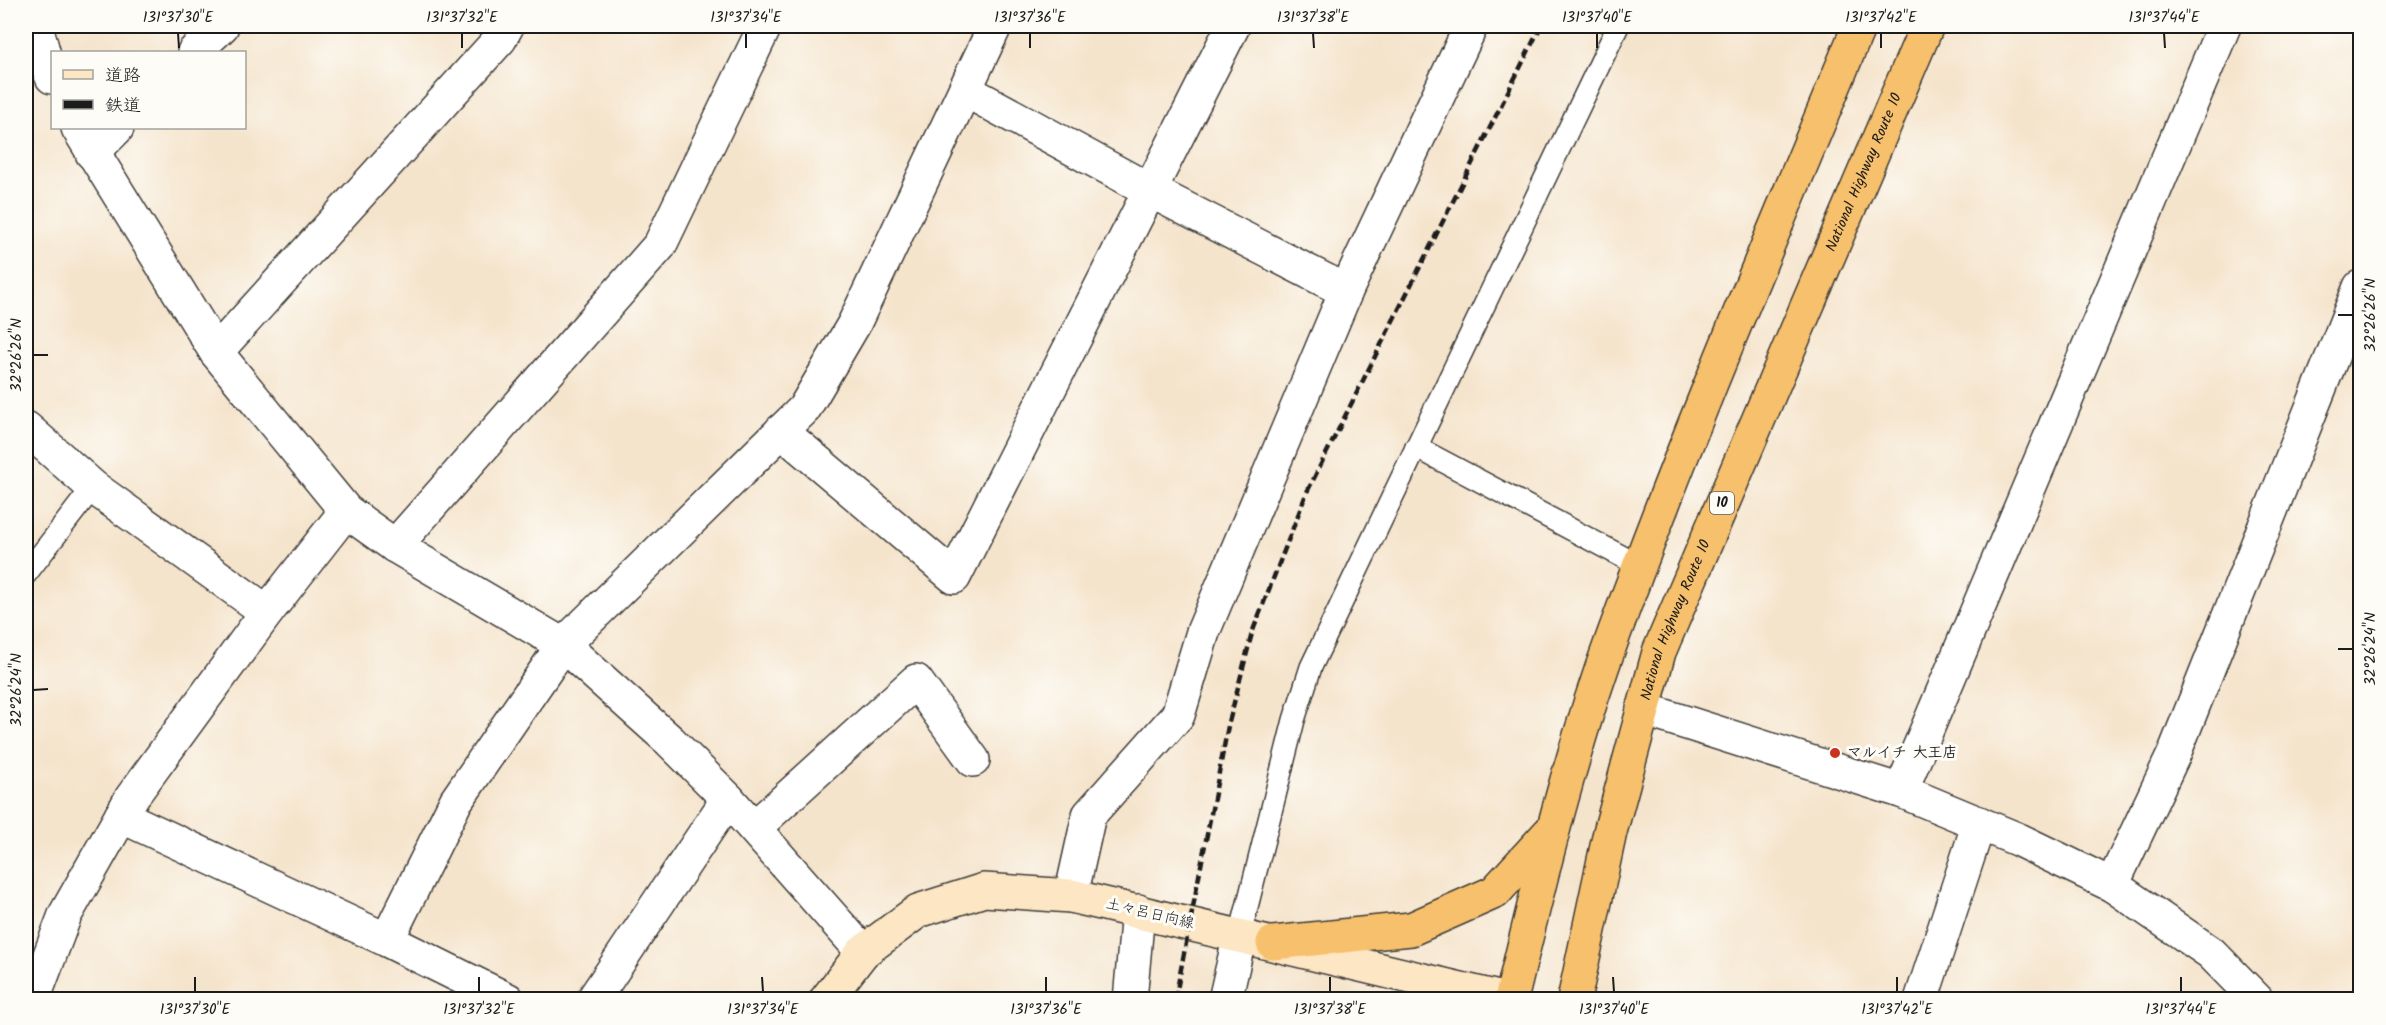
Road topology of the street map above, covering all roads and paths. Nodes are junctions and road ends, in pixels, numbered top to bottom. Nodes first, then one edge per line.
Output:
1 (36, 26) edge
2 (222, 26) edge
3 (507, 26) edge
4 (765, 26) edge
5 (995, 26) edge
6 (1233, 26) edge
7 (1471, 26) edge
8 (1618, 26) edge
9 (1859, 26) edge
10 (1927, 26) edge
11 (2224, 26) edge
12 (195, 51) edge
13 (51, 74) edge
14 (965, 90) junction
15 (114, 129) edge
16 (85, 140) edge
17 (1151, 191) junction
18 (2361, 287) edge
19 (1346, 291) junction
20 (216, 352) junction
21 (26, 428) edge
22 (781, 431) junction
23 (1416, 447) junction
24 (93, 487) junction
25 (346, 511) junction
26 (395, 546) junction
27 (1640, 566) junction
28 (26, 574) edge
29 (267, 612) junction
30 (563, 645) junction
31 (1643, 709) junction
32 (974, 760) dead end
33 (1901, 791) junction
34 (728, 798) junction
35 (121, 816) junction
36 (1978, 823) junction
37 (754, 828) junction
38 (1552, 830) junction
39 (2112, 885) junction
40 (1071, 896) junction
41 (1138, 911) junction
42 (1240, 935) junction
43 (387, 940) junction
44 (1273, 943) junction
45 (863, 952) junction
46 (33, 999) edge
47 (508, 999) edge
48 (593, 999) edge
49 (826, 999) edge
50 (1130, 999) edge
51 (1225, 999) edge
52 (1509, 999) edge
53 (1574, 999) edge
54 (1921, 999) edge
55 (2257, 999) edge

1 - 13 street
2 - 12 street
3 - 20 street
4 - 26 street
5 - 14 street
6 - 17 street
7 - 19 street
8 - 23 lane
9 - 27 highway
10 - 31 highway, National Highway Route 10 / 10
11 - 33 street
14 - 17 street
14 - 22 street
15 - 16 street
16 - 20 street
17 - 19 street
17 - 22 street
18 - 39 street
19 - 40 street
20 - 25 street
21 - 24 street
22 - 30 street
23 - 27 lane
23 - 42 lane
24 - 28 lane
24 - 29 street
25 - 26 street
25 - 29 street
26 - 30 street
27 - 38 highway
29 - 35 street
30 - 34 street
30 - 43 street
31 - 33 street
31 - 53 highway, National Highway Route 10 / 10
32 - 37 street
33 - 36 street
34 - 37 street
34 - 48 street
35 - 43 street
35 - 46 street
36 - 39 street
36 - 54 street
37 - 45 street
38 - 44 highway
38 - 52 highway
39 - 55 street
40 - 41 main road, 土々呂日向線
40 - 45 main road, 土々呂日向線
41 - 42 main road, 土々呂日向線
41 - 50 street
42 - 44 main road, 土々呂日向線
42 - 51 street
43 - 47 street
44 - 52 main road, 土々呂日向線
45 - 49 main road, 土々呂日向線

